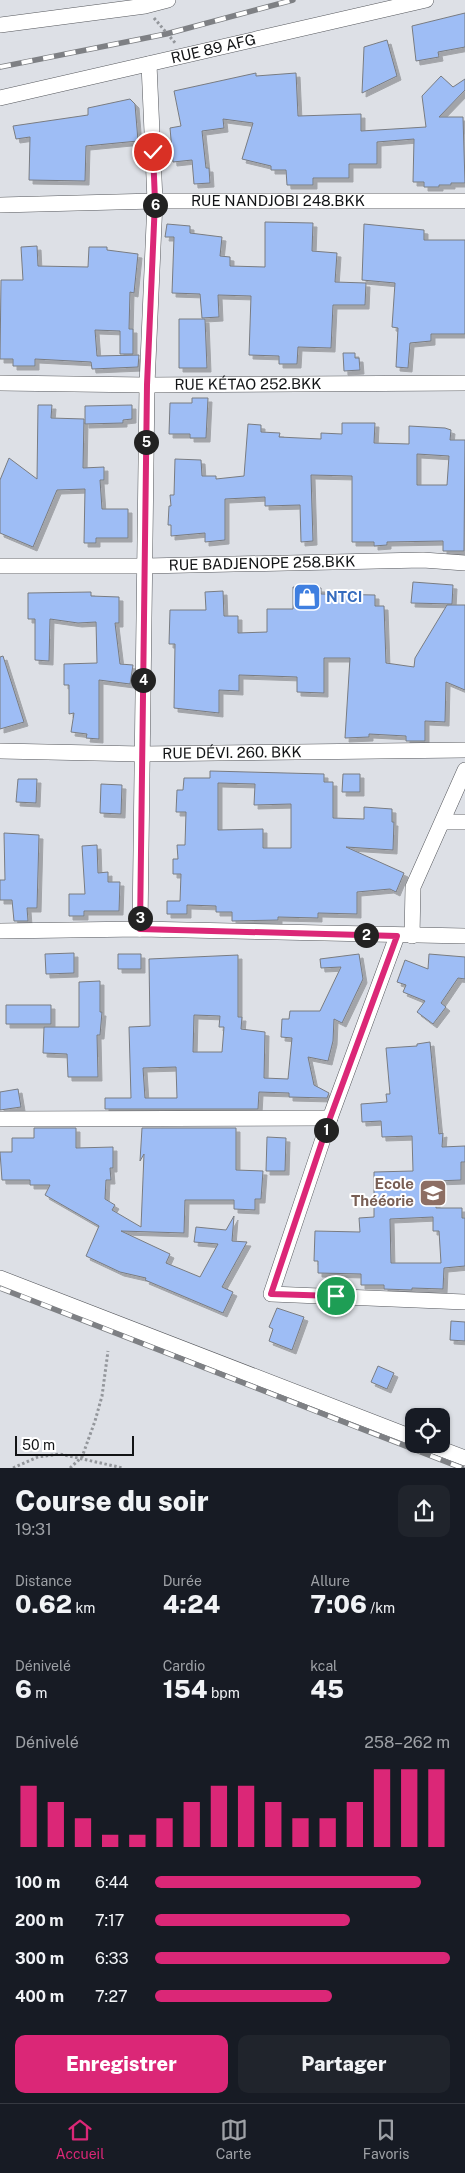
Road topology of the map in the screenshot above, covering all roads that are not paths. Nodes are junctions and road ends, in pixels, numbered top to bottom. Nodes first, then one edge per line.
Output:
1 (168, 0) edge
2 (426, 0) edge
3 (0, 25) edge
4 (149, 64) junction
5 (0, 98) edge
6 (155, 201) junction
7 (465, 201) edge
8 (0, 205) edge
9 (0, 383) edge
10 (465, 383) edge
11 (147, 385) junction
12 (465, 563) edge
13 (0, 566) edge
14 (146, 566) junction
15 (465, 750) edge
16 (0, 752) edge
17 (142, 754) junction
18 (465, 770) edge
19 (444, 822) junction
20 (465, 822) edge
21 (140, 929) junction
22 (0, 931) edge
23 (405, 936) junction
24 (465, 936) edge
25 (330, 1118) junction
26 (0, 1119) edge
27 (0, 1278) edge
28 (465, 1302) edge
29 (405, 1435) edge
30 (450, 1452) edge
31 (465, 1458) edge

1 - 3 street
2 - 4 street, RUE 89 AFG
4 - 5 street, RUE 89 AFG
4 - 6 street
6 - 7 street, RUE NANDJOBI 248.BKK
6 - 8 street, RUE NANDJOBI 248.BKK
6 - 11 street
9 - 11 street, RUE KÉTAO 252.BKK
10 - 11 street, RUE KÉTAO 252.BKK
11 - 14 street
12 - 14 street, RUE BADJENOPE 258.BKK
13 - 14 street, RUE BADJENOPE 258.BKK
14 - 17 street
15 - 17 street, RUE DÉVI. 260. BKK
16 - 17 street, RUE DÉVI. 260. BKK
17 - 21 street
18 - 19 street
19 - 20 street
19 - 23 street
21 - 22 street
21 - 23 street
23 - 24 street
23 - 25 street
25 - 26 street
25 - 28 street
27 - 29 street
30 - 31 street

